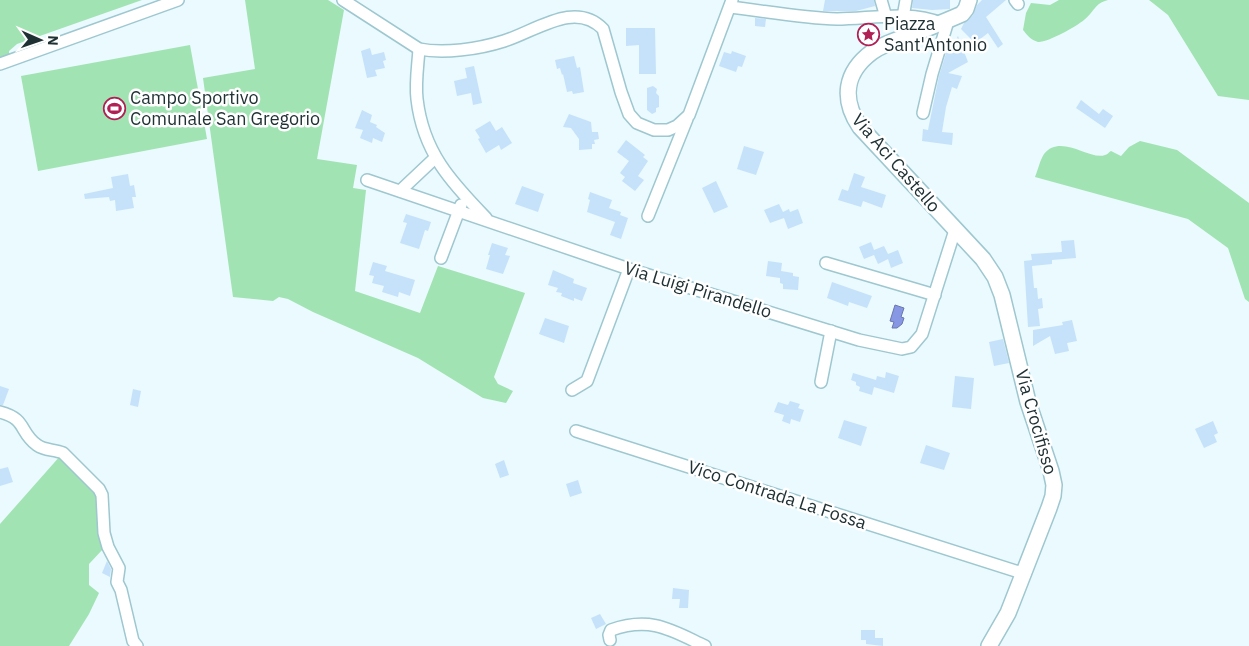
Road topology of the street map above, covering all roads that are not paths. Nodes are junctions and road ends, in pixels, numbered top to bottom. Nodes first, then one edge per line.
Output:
1 (178, 0) edge
2 (342, 0) edge
3 (881, 0) edge
4 (906, 0) edge
5 (969, 0) edge
6 (731, 4) edge
7 (886, 17) junction
8 (903, 17) junction
9 (944, 22) junction
10 (419, 49) junction
11 (5, 63) edge
12 (923, 113) dead end
13 (689, 115) junction
14 (435, 158) junction
15 (367, 180) dead end
16 (400, 191) junction
17 (465, 197) junction
18 (458, 210) junction
19 (648, 216) dead end
20 (489, 220) junction
21 (955, 230) junction
22 (441, 258) dead end
23 (826, 262) dead end
24 (629, 269) junction
25 (995, 277) joint
26 (934, 295) junction
27 (831, 331) junction
28 (821, 382) dead end
29 (572, 390) dead end
30 (0, 412) edge
31 (576, 431) dead end
32 (1025, 574) junction
33 (610, 640) dead end
34 (137, 646) edge
35 (705, 646) edge
36 (989, 646) edge

1 - 11 street
2 - 10 street
3 - 7 street
4 - 8 street
5 - 9 street, Via Aci Castello
6 - 7 street
6 - 13 street
7 - 8 street
8 - 9 street
9 - 12 street
9 - 21 street, Via Aci Castello
10 - 13 street
10 - 14 street
13 - 19 street
14 - 16 street
14 - 17 street
15 - 16 street, Via Luigi Pirandello
16 - 18 street, Via Luigi Pirandello
17 - 18 street
17 - 20 street
18 - 20 street, Via Luigi Pirandello
18 - 22 street
20 - 24 street, Via Luigi Pirandello
21 - 25 street, Via Aci Castello
21 - 26 street, Via Luigi Pirandello
23 - 26 street
24 - 27 street, Via Luigi Pirandello
24 - 29 street
25 - 32 street, Via Crocifisso
26 - 27 street, Via Luigi Pirandello
27 - 28 street
30 - 34 street
31 - 32 street, Vico Contrada La Fossa
32 - 36 street, Via Crocifisso
33 - 35 street

